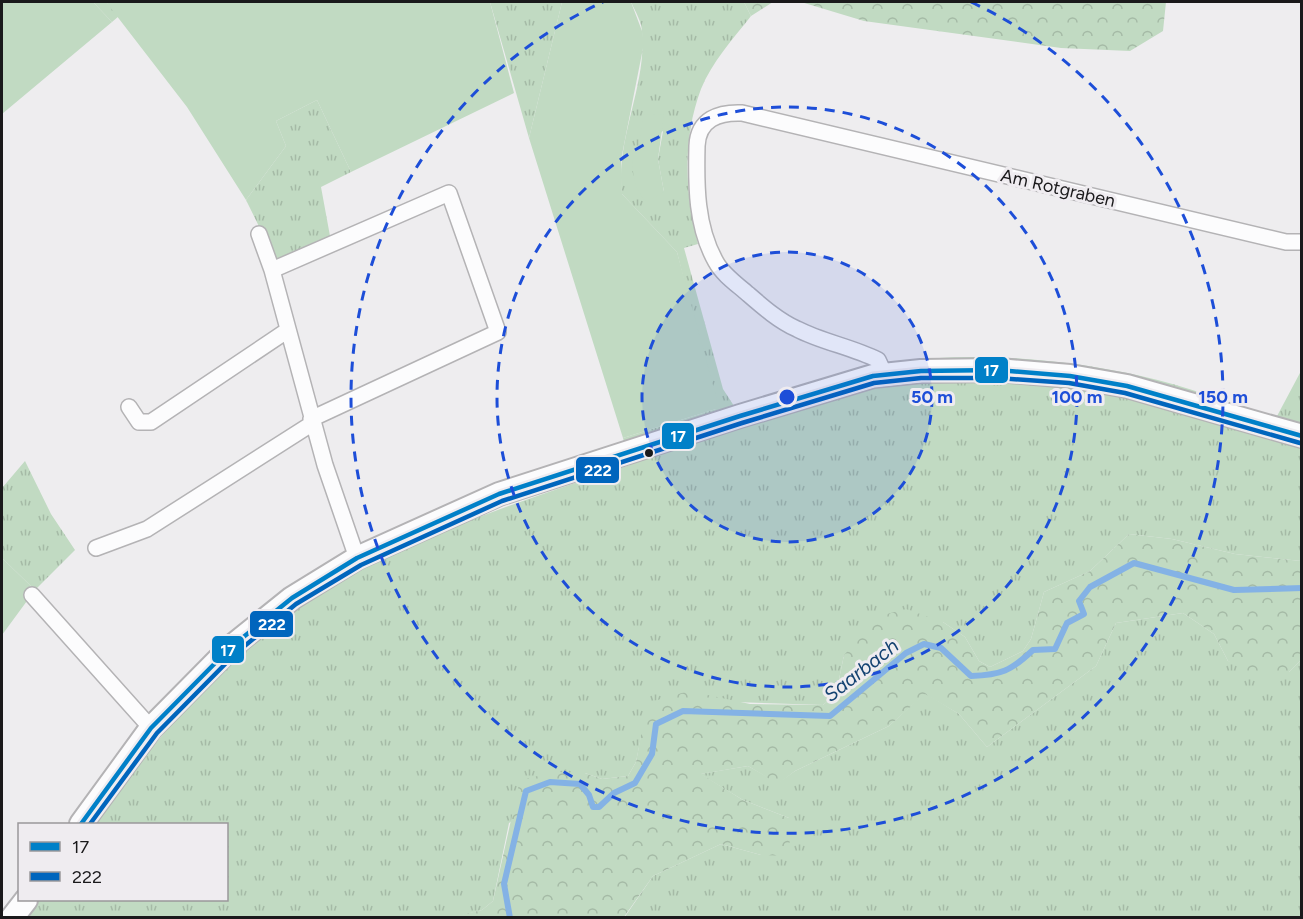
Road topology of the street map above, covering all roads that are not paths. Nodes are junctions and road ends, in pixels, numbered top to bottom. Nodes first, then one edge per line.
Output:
1 (259, 234) dead end
2 (1302, 242) edge
3 (272, 270) junction
4 (288, 330) junction
5 (885, 375) junction
6 (129, 407) dead end
7 (312, 421) junction
8 (1302, 436) edge
9 (96, 548) dead end
10 (357, 558) junction
11 (32, 595) dead end
12 (151, 728) junction
13 (82, 823) edge
14 (25, 901) edge
15 (12, 918) edge

1 - 3 street
2 - 5 street, Am Rotgraben
3 - 4 street
3 - 7 street
4 - 6 street
4 - 7 street
5 - 8 main road
5 - 10 main road
7 - 9 street
7 - 10 street
10 - 12 main road
11 - 12 street
12 - 13 main road
14 - 15 main road

